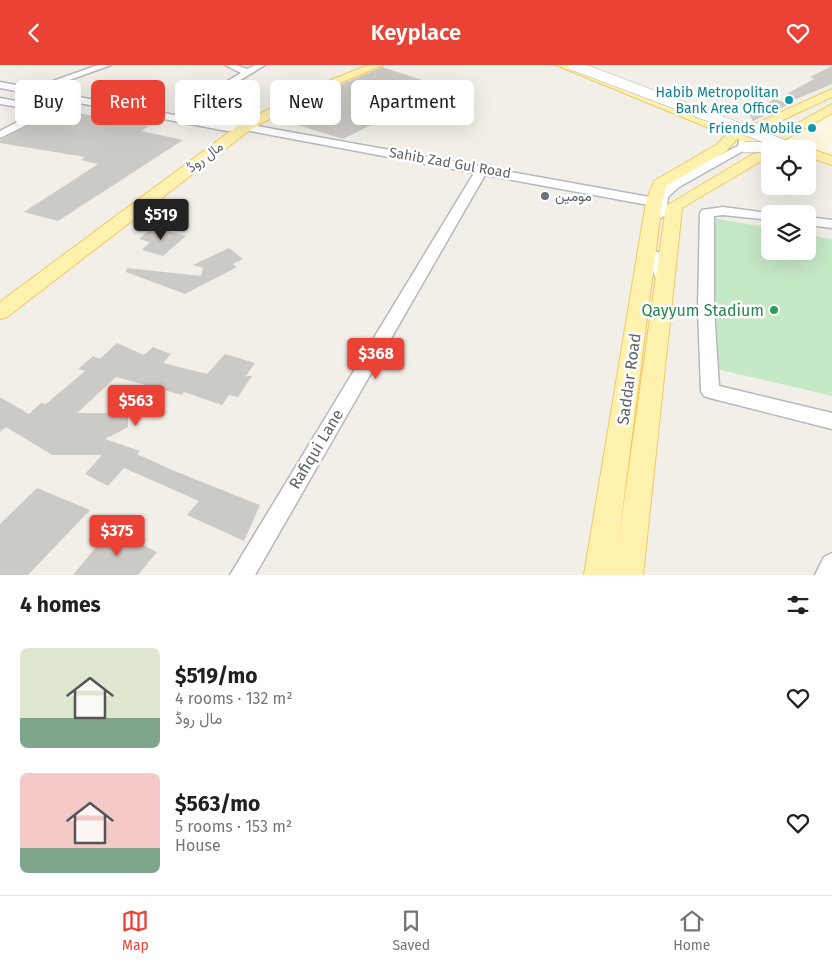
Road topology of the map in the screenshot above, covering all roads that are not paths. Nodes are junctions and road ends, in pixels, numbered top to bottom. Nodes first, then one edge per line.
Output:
1 (107, 65) edge
2 (229, 65) edge
3 (261, 65) edge
4 (361, 65) edge
5 (378, 65) edge
6 (562, 65) edge
7 (574, 65) edge
8 (248, 73) junction
9 (0, 78) edge
10 (62, 80) edge
11 (236, 80) edge
12 (15, 81) edge
13 (611, 81) junction
14 (0, 85) edge
15 (81, 93) edge
16 (832, 93) edge
17 (0, 101) edge
18 (832, 108) edge
19 (260, 110) edge
20 (175, 112) edge
21 (175, 115) edge
22 (260, 115) edge
23 (237, 125) junction
24 (751, 131) junction
25 (0, 135) edge
26 (737, 136) junction
27 (763, 140) edge
28 (784, 140) edge
29 (761, 141) edge
30 (761, 142) edge
31 (761, 143) edge
32 (761, 155) edge
33 (816, 157) edge
34 (816, 162) edge
35 (831, 165) edge
36 (482, 169) junction
37 (654, 202) junction
38 (761, 215) edge
39 (816, 222) edge
40 (832, 224) edge
41 (654, 278) junction
42 (0, 295) edge
43 (0, 312) edge
44 (832, 421) edge
45 (832, 565) edge
46 (242, 575) edge
47 (600, 575) edge
48 (628, 575) edge
49 (827, 575) edge

1 - 10 street
2 - 8 street
3 - 8 street
4 - 19 main road, مال روڈ
5 - 22 main road, مال روڈ
6 - 13 main road
7 - 13 main road
7 - 26 street, bridge
8 - 11 street
9 - 12 street, Sahib Zad Gul Road
13 - 24 main road
13 - 26 main road
14 - 21 street, Sahib Zad Gul Road
15 - 20 street, Sahib Zad Gul Road
16 - 24 main road
17 - 25 street
18 - 28 main road, Saddar Road
23 - 36 street, Sahib Zad Gul Road
23 - 42 main road, مال روڈ
23 - 43 main road, مال روڈ
24 - 27 main road
26 - 29 street, bridge
26 - 30 street, bridge
26 - 31 main road
26 - 37 main road, Saddar Road
26 - 41 street
32 - 41 main road, Saddar Road
33 - 35 main road
34 - 35 main road
36 - 37 street, Sahib Zad Gul Road
36 - 46 street, Rafiqui Lane
37 - 41 main road, Saddar Road
38 - 44 street
39 - 40 street
41 - 47 main road, Saddar Road
41 - 48 main road, Saddar Road
45 - 49 street

